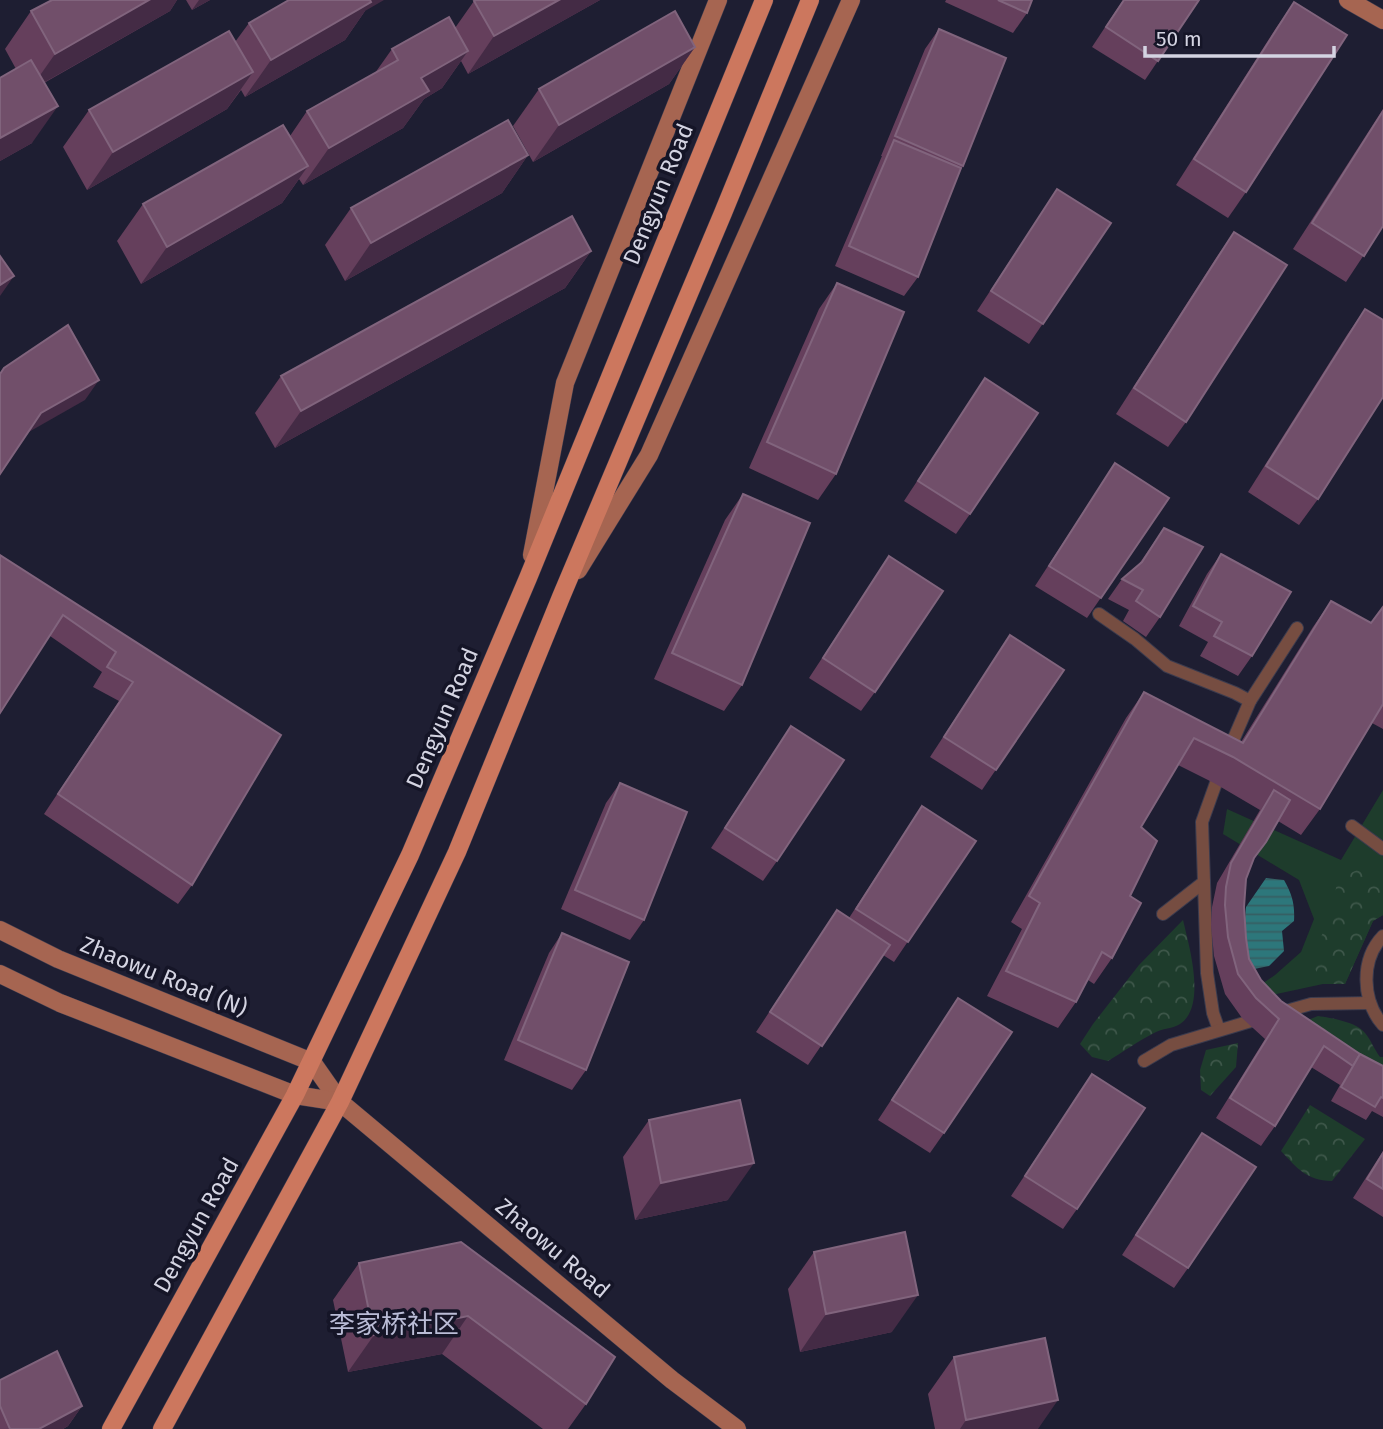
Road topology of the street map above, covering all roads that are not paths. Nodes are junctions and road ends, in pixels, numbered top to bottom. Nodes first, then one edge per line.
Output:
1 (718, 0) edge
2 (764, 0) edge
3 (810, 0) edge
4 (851, 0) edge
5 (1349, 0) edge
6 (1383, 20) edge
7 (528, 578) junction
8 (561, 597) junction
9 (1099, 614) edge
10 (1297, 628) dead end
11 (1250, 701) junction
12 (1352, 827) dead end
13 (1383, 849) edge
14 (1205, 882) junction
15 (1163, 914) dead end
16 (0, 930) edge
17 (1383, 936) edge
18 (0, 974) edge
19 (1370, 1003) junction
20 (1383, 1025) edge
21 (1219, 1030) junction
22 (1144, 1061) dead end
23 (312, 1062) junction
24 (295, 1095) junction
25 (340, 1102) junction
26 (111, 1429) edge
27 (162, 1429) edge
28 (737, 1429) edge

1 - 7 street
2 - 7 main road, Dengyun Road
3 - 8 main road
4 - 8 street
5 - 6 street
7 - 23 main road, Dengyun Road
8 - 25 main road
9 - 11 lane
10 - 11 lane
11 - 14 lane
12 - 13 lane
14 - 15 lane
14 - 21 lane
16 - 23 street, Zhaowu Road (N)
17 - 19 lane
18 - 24 street
19 - 20 lane
19 - 21 lane
21 - 22 lane
23 - 24 main road, Dengyun Road
23 - 25 street, Zhaowu Road
24 - 25 street
24 - 26 main road, Dengyun Road
25 - 27 main road
25 - 28 street, Zhaowu Road

